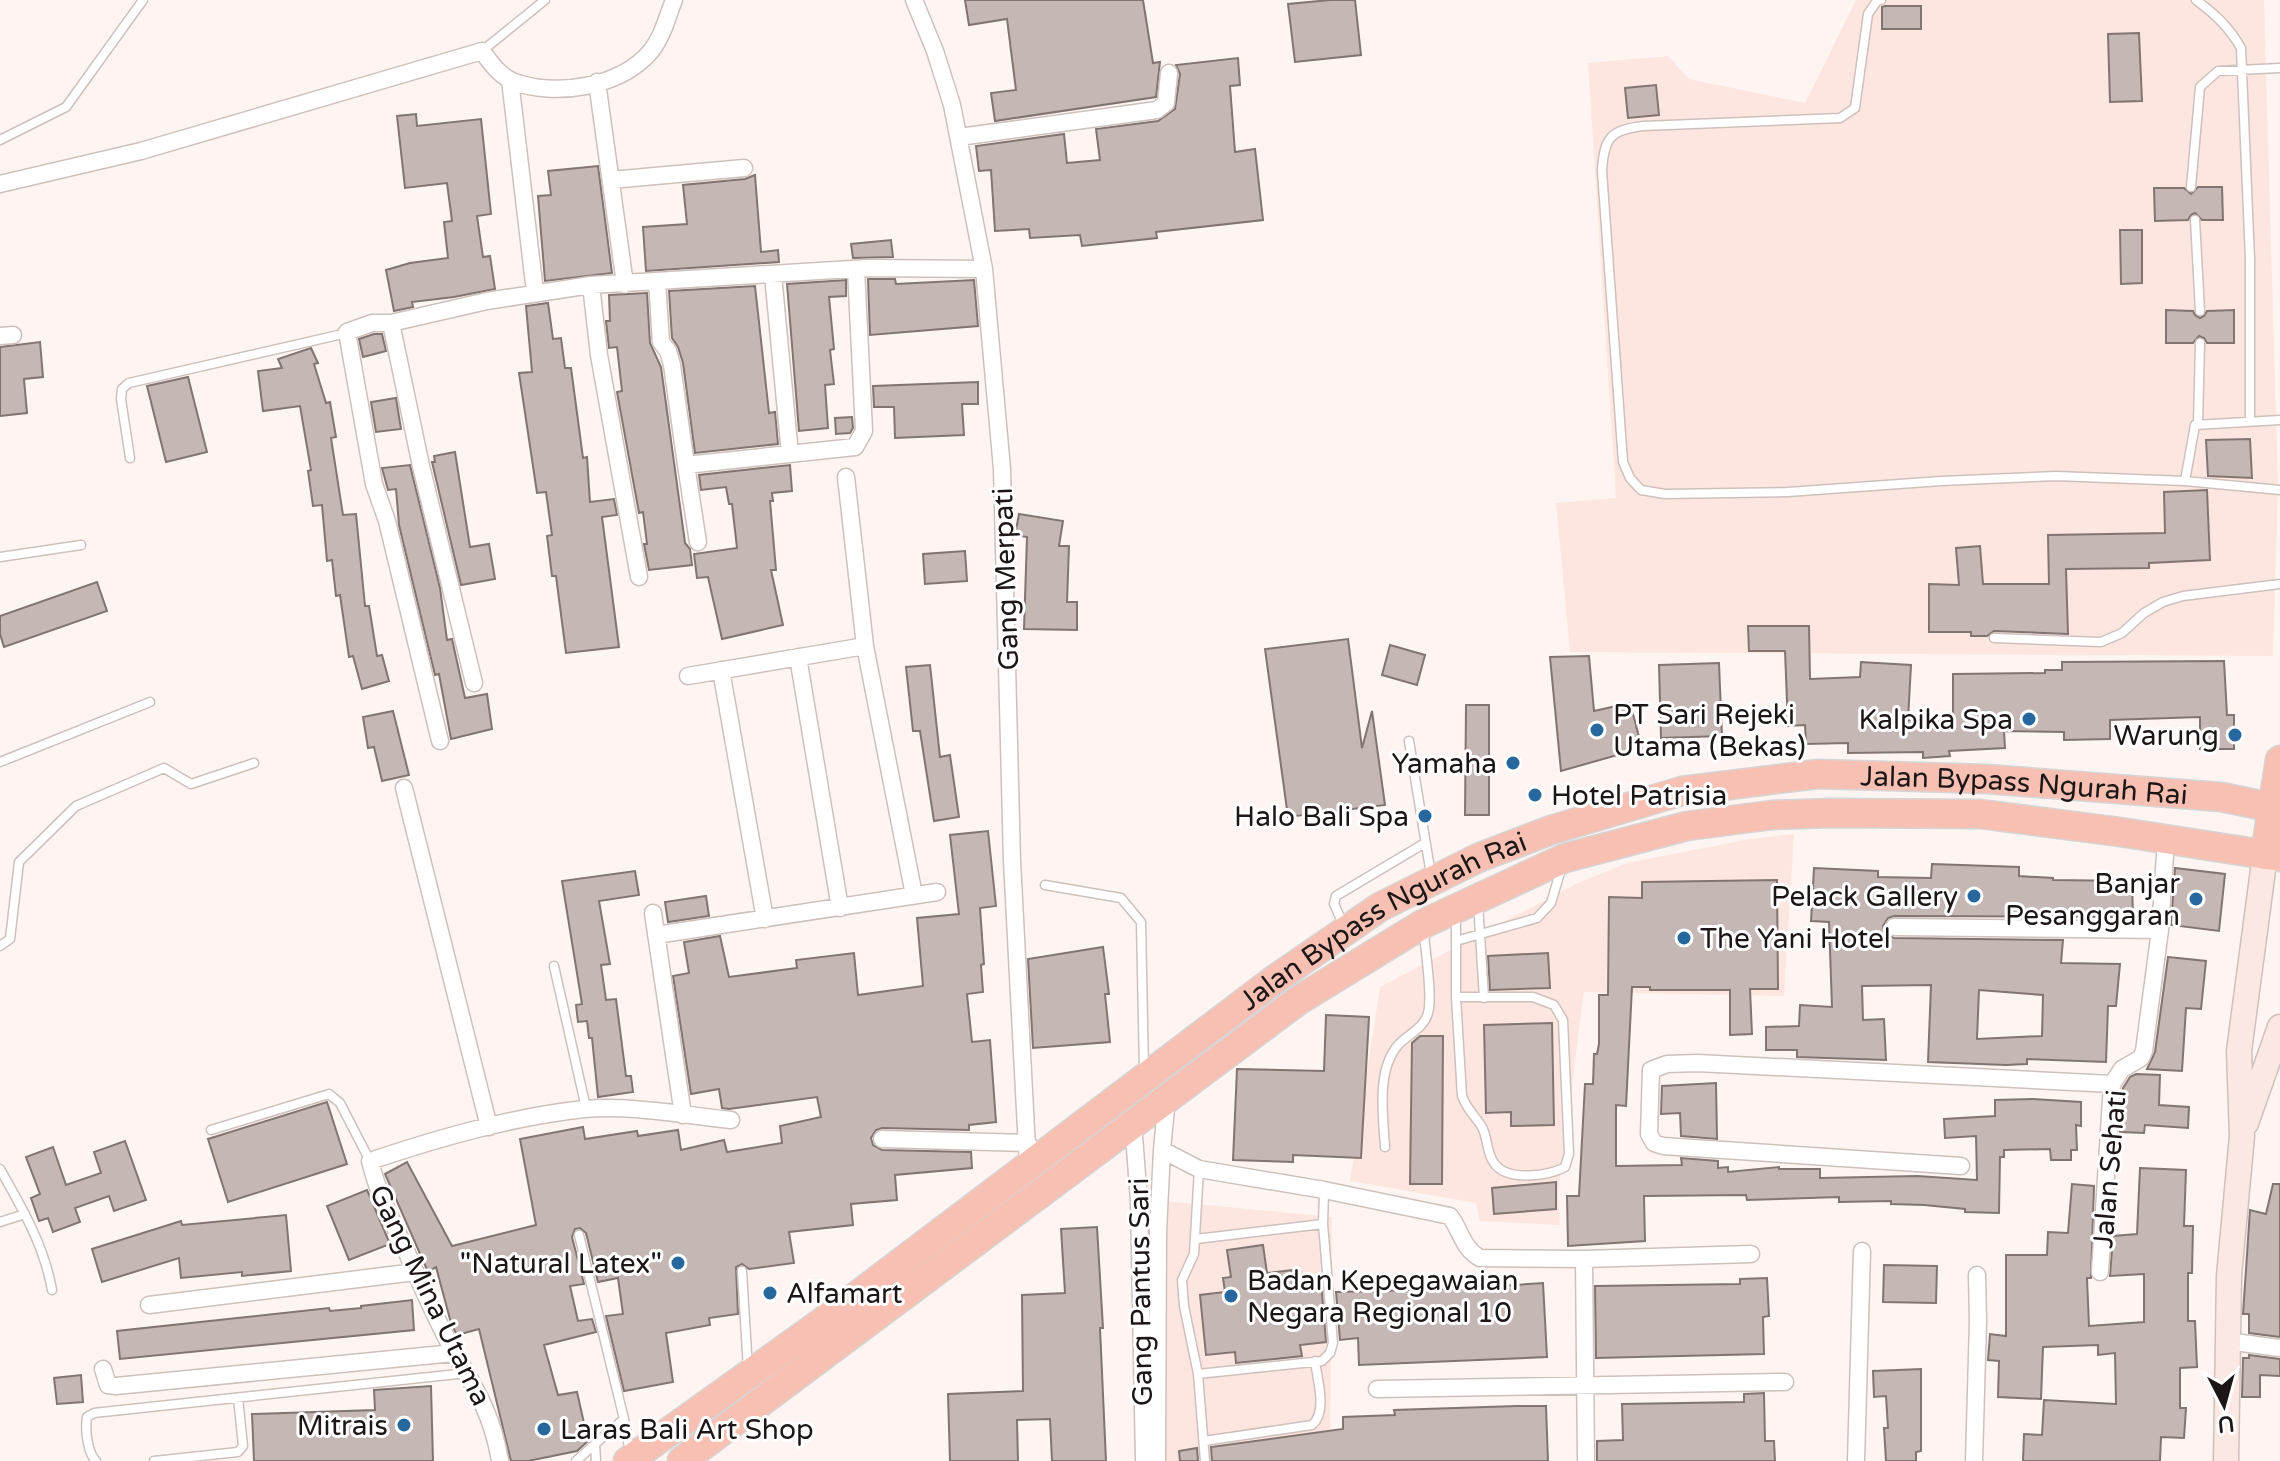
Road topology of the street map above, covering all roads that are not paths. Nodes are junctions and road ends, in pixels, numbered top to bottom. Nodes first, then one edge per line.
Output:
1 (143, 0) edge
2 (545, 0) edge
3 (674, 0) edge
4 (914, 0) edge
5 (1881, 0) edge
6 (2196, 0) edge
7 (482, 51) junction
8 (2243, 68) junction
9 (2280, 68) edge
10 (1169, 73) dead end
11 (510, 80) junction
12 (597, 82) junction
13 (959, 137) junction
14 (0, 140) edge
15 (744, 168) dead end
16 (611, 180) junction
17 (0, 184) edge
18 (2191, 187) dead end
19 (2195, 220) dead end
20 (856, 269) junction
21 (984, 269) junction
22 (773, 275) junction
23 (657, 281) junction
24 (625, 284) junction
25 (591, 285) junction
26 (535, 292) junction
27 (2200, 311) dead end
28 (391, 323) junction
29 (347, 332) junction
30 (2200, 343) dead end
31 (2280, 420) edge
32 (2250, 421) junction
33 (2198, 423) junction
34 (790, 454) junction
35 (130, 458) dead end
36 (686, 465) junction
37 (846, 477) dead end
38 (2185, 481) junction
39 (2280, 490) edge
40 (698, 542) dead end
41 (81, 545) dead end
42 (0, 557) edge
43 (639, 577) dead end
44 (2280, 584) edge
45 (1994, 638) dead end
46 (865, 646) junction
47 (798, 657) junction
48 (721, 670) junction
49 (688, 676) dead end
50 (474, 683) dead end
51 (150, 702) dead end
52 (440, 741) dead end
53 (1409, 741) dead end
54 (2280, 760) edge
55 (0, 762) edge
56 (254, 763) dead end
57 (404, 788) dead end
58 (2276, 808) edge
59 (2166, 840) junction
60 (1425, 843) junction
61 (2273, 856) edge
62 (1565, 858) junction
63 (1431, 879) junction
64 (1045, 885) dead end
65 (937, 892) dead end
66 (914, 895) junction
67 (1466, 903) junction
68 (840, 908) junction
69 (653, 913) dead end
70 (765, 919) junction
71 (1423, 924) junction
72 (1894, 927) dead end
73 (1347, 930) junction
74 (2160, 930) junction
75 (656, 935) junction
76 (1480, 935) junction
77 (1456, 941) junction
78 (0, 946) edge
79 (554, 966) dead end
80 (1456, 997) junction
81 (1484, 998) junction
82 (2280, 1027) edge
83 (2276, 1053) edge
84 (1144, 1080) junction
85 (2112, 1084) junction
86 (1167, 1098) junction
87 (586, 1109) junction
88 (683, 1115) junction
89 (731, 1120) dead end
90 (1133, 1123) junction
91 (489, 1127) junction
92 (211, 1130) dead end
93 (2242, 1136) junction
94 (882, 1139) dead end
95 (1385, 1147) dead end
96 (1162, 1150) junction
97 (1028, 1156) junction
98 (370, 1161) junction
99 (1961, 1166) dead end
100 (0, 1169) edge
101 (1199, 1169) junction
102 (1324, 1190) junction
103 (25, 1214) junction
104 (0, 1222) edge
105 (1323, 1224) junction
106 (579, 1235) dead end
107 (1196, 1239) junction
108 (1862, 1251) dead end
109 (1751, 1254) dead end
110 (1584, 1259) junction
111 (742, 1271) dead end
112 (415, 1272) junction
113 (2100, 1272) dead end
114 (1977, 1275) dead end
115 (52, 1290) dead end
116 (149, 1305) dead end
117 (829, 1334) junction
118 (2227, 1341) junction
119 (2280, 1348) edge
120 (454, 1353) junction
121 (1315, 1361) junction
122 (103, 1369) dead end
123 (467, 1372) junction
124 (748, 1374) junction
125 (1198, 1374) junction
126 (1785, 1382) dead end
127 (1585, 1385) junction
128 (1377, 1389) dead end
129 (238, 1398) junction
130 (624, 1419) junction
131 (1204, 1441) junction
132 (595, 1444) junction
133 (630, 1460) edge
134 (96, 1461) edge
135 (154, 1461) edge
136 (500, 1461) edge
137 (576, 1461) edge
138 (596, 1461) edge
139 (682, 1461) edge
140 (1144, 1461) edge
141 (1157, 1461) edge
142 (1205, 1461) edge
143 (1586, 1461) edge
144 (1856, 1461) edge
145 (1974, 1461) edge
146 (2226, 1461) edge

1 - 14 lane
2 - 7 lane
3 - 12 street
4 - 13 street, Gang Merpati
5 - 38 lane
6 - 8 lane
7 - 11 street
7 - 17 street
8 - 9 lane
8 - 18 lane
8 - 32 lane
10 - 13 street
11 - 12 street
11 - 26 street
12 - 16 street
13 - 21 street, Gang Merpati
15 - 16 street
16 - 24 street
19 - 27 lane
20 - 21 street
20 - 22 street
20 - 34 street
21 - 97 street, Gang Merpati
22 - 23 street
22 - 34 street
23 - 24 street
23 - 36 street
24 - 25 street
25 - 26 street
25 - 43 street
26 - 28 street
28 - 29 street
28 - 50 street
29 - 35 lane
29 - 52 street
30 - 33 lane
31 - 32 lane
32 - 33 lane
33 - 38 lane
34 - 36 street
36 - 40 street
37 - 46 street
38 - 39 lane
41 - 42 lane
44 - 45 lane
46 - 47 street
46 - 66 street
47 - 48 street
47 - 68 street
48 - 49 street
48 - 70 street
51 - 55 lane
53 - 60 lane
54 - 58 highway
56 - 78 lane
57 - 91 street
58 - 61 highway
58 - 63 highway, Jalan Bypass Ngurah Rai
59 - 61 highway, Jalan Bypass Ngurah Rai
59 - 62 highway, Jalan Bypass Ngurah Rai
59 - 74 street, Jalan Sehati
60 - 63 lane
60 - 73 lane
61 - 93 main road
62 - 67 highway, Jalan Bypass Ngurah Rai
62 - 76 lane
63 - 73 highway, Jalan Bypass Ngurah Rai
64 - 84 lane
65 - 66 street
66 - 68 street
67 - 71 highway, Jalan Bypass Ngurah Rai
67 - 76 lane
67 - 77 lane
68 - 70 street
69 - 75 street
70 - 75 street
71 - 86 highway, Jalan Bypass Ngurah Rai
71 - 95 lane
72 - 74 street
73 - 84 highway, Jalan Bypass Ngurah Rai
74 - 85 street, Jalan Sehati
75 - 88 street
76 - 77 lane
76 - 81 lane
77 - 80 lane
79 - 87 lane
80 - 81 lane
80 - 81 lane
82 - 83 main road
83 - 93 main road
84 - 97 highway, Jalan Bypass Ngurah Rai
85 - 99 street
85 - 113 street, Jalan Sehati
86 - 90 highway, Jalan Bypass Ngurah Rai
86 - 96 street
87 - 88 street, Gang Mina Utama
87 - 91 street, Gang Mina Utama
88 - 89 street, Gang Mina Utama
90 - 117 highway, Jalan Bypass Ngurah Rai
90 - 140 street, Gang Pantus Sari
91 - 98 street, Gang Mina Utama
92 - 98 lane
93 - 118 main road
94 - 97 street
96 - 101 street
96 - 141 street
97 - 117 highway, Jalan Bypass Ngurah Rai
98 - 112 street, Gang Mina Utama
100 - 103 lane
101 - 102 street
101 - 107 lane
102 - 105 lane
102 - 110 street
103 - 104 lane
103 - 115 lane
105 - 107 lane
105 - 121 lane
106 - 130 lane
107 - 125 lane
108 - 144 street
109 - 110 street
110 - 127 street
111 - 124 lane
112 - 116 street
112 - 120 street, Gang Mina Utama
114 - 145 street
117 - 124 highway, Jalan Bypass Ngurah Rai
117 - 139 highway, Jalan Bypass Ngurah Rai
118 - 119 street
118 - 146 main road
120 - 122 street
120 - 123 street, Gang Mina Utama
121 - 125 lane
121 - 131 lane
123 - 129 lane
123 - 136 street, Gang Mina Utama
124 - 133 highway, Jalan Bypass Ngurah Rai
125 - 131 lane
126 - 127 street
127 - 128 street
127 - 143 street
129 - 134 lane
129 - 135 lane
130 - 132 lane
130 - 133 lane
131 - 142 lane
132 - 137 lane
132 - 138 lane

